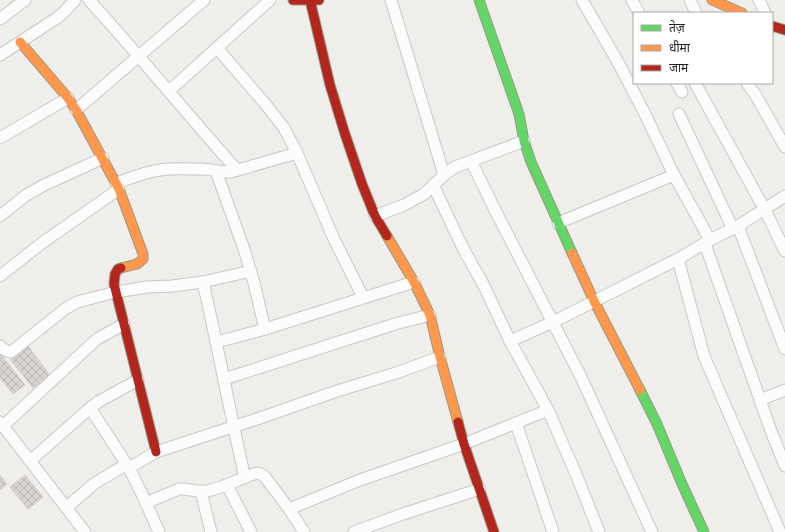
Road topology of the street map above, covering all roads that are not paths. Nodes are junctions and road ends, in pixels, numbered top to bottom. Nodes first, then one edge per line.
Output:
1 (25, 0) edge
2 (75, 0) edge
3 (90, 0) edge
4 (204, 0) edge
5 (270, 0) edge
6 (293, 0) edge
7 (310, 0) edge
8 (321, 0) edge
9 (391, 0) edge
10 (479, 0) edge
11 (582, 0) edge
12 (632, 0) edge
13 (690, 0) edge
14 (712, 0) edge
15 (759, 0) edge
16 (638, 12) edge
17 (696, 12) edge
18 (740, 12) edge
19 (765, 12) edge
20 (0, 18) edge
21 (773, 26) edge
22 (785, 30) edge
23 (20, 42) junction
24 (217, 48) junction
25 (0, 55) edge
26 (139, 56) junction
27 (696, 84) edge
28 (748, 84) edge
29 (169, 91) junction
30 (68, 98) junction
31 (76, 110) junction
32 (679, 114) dead end
33 (0, 138) edge
34 (524, 141) junction
35 (785, 147) edge
36 (297, 153) junction
37 (103, 158) junction
38 (471, 161) junction
39 (236, 170) junction
40 (216, 171) junction
41 (444, 175) junction
42 (674, 175) junction
43 (433, 185) junction
44 (118, 186) junction
45 (785, 196) edge
46 (765, 210) junction
47 (0, 216) edge
48 (375, 216) junction
49 (558, 223) junction
50 (736, 228) junction
51 (708, 242) junction
52 (785, 252) edge
53 (678, 259) junction
54 (251, 270) junction
55 (0, 276) edge
56 (203, 282) junction
57 (414, 282) junction
58 (116, 292) junction
59 (363, 298) junction
60 (594, 300) junction
61 (430, 315) junction
62 (553, 322) junction
63 (124, 324) junction
64 (265, 329) junction
65 (510, 341) junction
66 (217, 342) junction
67 (0, 346) edge
68 (785, 348) edge
69 (440, 357) junction
70 (224, 379) junction
71 (138, 380) junction
72 (785, 390) edge
73 (760, 400) junction
74 (90, 408) junction
75 (548, 410) junction
76 (516, 423) junction
77 (2, 424) edge
78 (233, 426) junction
79 (464, 444) junction
80 (156, 452) junction
81 (30, 461) junction
82 (128, 466) junction
83 (785, 466) edge
84 (245, 478) junction
85 (227, 485) junction
86 (480, 489) junction
87 (201, 492) junction
88 (146, 503) junction
89 (66, 508) junction
90 (289, 509) junction
91 (85, 532) edge
92 (159, 532) edge
93 (210, 532) edge
94 (251, 532) edge
95 (304, 532) edge
96 (354, 532) edge
97 (494, 532) edge
98 (553, 532) edge
99 (599, 532) edge
100 (652, 532) edge
101 (704, 532) edge
102 (780, 532) edge

1 - 20 street
2 - 23 street
3 - 26 street
4 - 26 street
5 - 24 street
6 - 7 street
7 - 8 street
7 - 48 street
9 - 41 street
10 - 34 street
11 - 42 street
12 - 16 street
13 - 17 street
14 - 18 street
15 - 19 street
21 - 22 street
23 - 25 street
23 - 30 street
24 - 29 street
24 - 36 street
26 - 29 street
26 - 31 street
27 - 46 street
28 - 35 street
29 - 39 street
30 - 31 street
30 - 33 street
31 - 37 street
32 - 50 street
34 - 38 street
34 - 49 street
36 - 39 street
36 - 59 street
37 - 44 street
37 - 47 street
38 - 41 street
38 - 62 street
39 - 40 street
40 - 44 street
40 - 54 street
41 - 43 street
42 - 49 street
42 - 51 street
43 - 48 street
43 - 65 street
44 - 55 street
44 - 58 street
45 - 46 street
46 - 50 street
46 - 52 street
48 - 57 street
49 - 60 street
50 - 51 street
50 - 68 street
51 - 53 street
51 - 73 street
53 - 60 street
53 - 102 street
54 - 56 street
54 - 64 street
56 - 58 street
56 - 66 street
57 - 59 street
57 - 61 street
58 - 63 street
58 - 67 street
59 - 64 street
60 - 62 street
60 - 101 street
61 - 69 street
61 - 70 street
62 - 65 street
62 - 100 street
63 - 71 street
63 - 77 street
64 - 66 street
65 - 75 street
66 - 70 street
69 - 78 street
69 - 79 street
70 - 78 street
71 - 74 street
71 - 80 street
72 - 73 street
73 - 83 street
74 - 81 street
74 - 82 street
75 - 76 street
75 - 99 street
76 - 79 street
76 - 98 street
77 - 81 street
78 - 80 street
78 - 84 street
79 - 86 street
79 - 90 street
80 - 82 street
81 - 89 street
82 - 88 street
82 - 89 street
84 - 85 street
84 - 90 street
85 - 87 street
85 - 94 street
86 - 96 street
86 - 97 street
87 - 88 street
87 - 93 street
88 - 92 street
89 - 91 street
90 - 95 street

